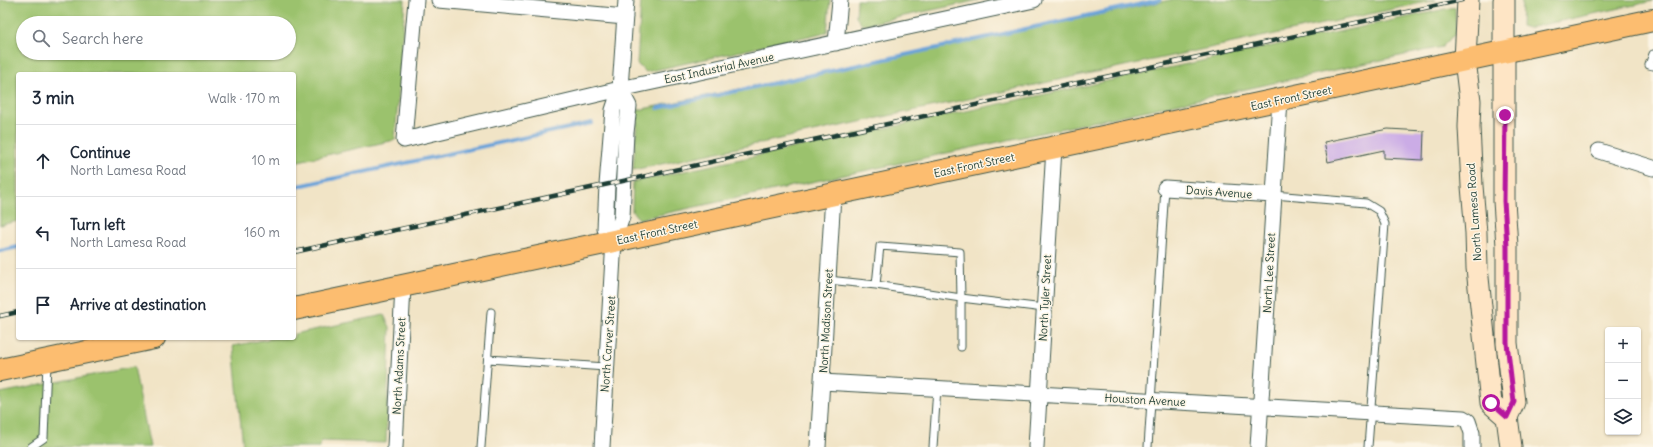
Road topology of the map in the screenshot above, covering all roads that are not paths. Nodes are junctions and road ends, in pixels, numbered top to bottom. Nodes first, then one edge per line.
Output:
1 (416, 0) edge
2 (439, 0) edge
3 (626, 0) edge
4 (840, 0) edge
5 (1034, 0) edge
6 (1468, 0) edge
7 (1504, 0) edge
8 (523, 4) edge
9 (625, 17) junction
10 (1653, 20) edge
11 (836, 43) junction
12 (1504, 52) junction
13 (1653, 54) edge
14 (1465, 60) junction
15 (1653, 66) edge
16 (620, 89) junction
17 (1280, 100) junction
18 (1054, 148) junction
19 (1599, 151) dead end
20 (1653, 168) edge
21 (1165, 188) joint
22 (833, 195) junction
23 (1273, 195) junction
24 (614, 240) junction
25 (828, 280) junction
26 (876, 285) junction
27 (403, 286) junction
28 (961, 298) junction
29 (1044, 308) junction
30 (296, 309) edge
31 (491, 312) dead end
32 (145, 340) edge
33 (961, 348) dead end
34 (488, 359) junction
35 (47, 361) junction
36 (606, 367) junction
37 (0, 370) edge
38 (822, 382) junction
39 (937, 388) junction
40 (1039, 394) junction
41 (1150, 401) junction
42 (1261, 407) junction
43 (1371, 414) junction
44 (1507, 417) junction
45 (31, 447) edge
46 (395, 447) edge
47 (480, 447) edge
48 (602, 447) edge
49 (818, 447) edge
50 (932, 447) edge
51 (1036, 447) edge
52 (1148, 447) edge
53 (1258, 447) edge
54 (1368, 447) edge
55 (1472, 447) edge
56 (1511, 447) edge

1 - 16 street, East Industrial Avenue
2 - 8 street
3 - 9 street
4 - 11 street
5 - 11 street, East Industrial Avenue
6 - 14 main road, North Lamesa Road
7 - 12 main road
8 - 9 street
9 - 16 street
10 - 12 main road, East Front Street
11 - 16 street, East Industrial Avenue
12 - 14 main road, East Front Street
12 - 44 main road
13 - 15 lane
14 - 17 main road, East Front Street
14 - 44 main road, North Lamesa Road
16 - 24 street, North Carver Street
17 - 18 main road, East Front Street
17 - 23 street, North Lee Street
18 - 22 main road, East Front Street
18 - 29 street, North Tyler Street
19 - 20 street
21 - 23 street, Davis Avenue
21 - 41 lane
22 - 24 main road, East Front Street
22 - 25 street, North Madison Street
23 - 42 street, North Lee Street
23 - 43 lane
24 - 27 main road, East Front Street
24 - 36 street, North Carver Street
25 - 26 lane
25 - 38 street, North Madison Street
26 - 28 lane
26 - 28 lane
27 - 30 main road, East Front Street
27 - 46 street, North Adams Street
28 - 29 lane
28 - 33 lane
29 - 40 street, North Tyler Street
31 - 34 lane
32 - 35 main road
34 - 36 lane
34 - 47 lane
35 - 37 main road
35 - 45 lane
36 - 48 street, North Carver Street
38 - 39 street, Houston Avenue
38 - 49 street, North Madison Street
39 - 40 street, Houston Avenue
39 - 50 lane
40 - 41 street, Houston Avenue
40 - 51 street, North Tyler Street
41 - 42 street, Houston Avenue
41 - 52 lane
42 - 43 street, Houston Avenue
42 - 53 street, North Lee Street
43 - 54 lane
43 - 55 street, Houston Avenue
44 - 56 main road

